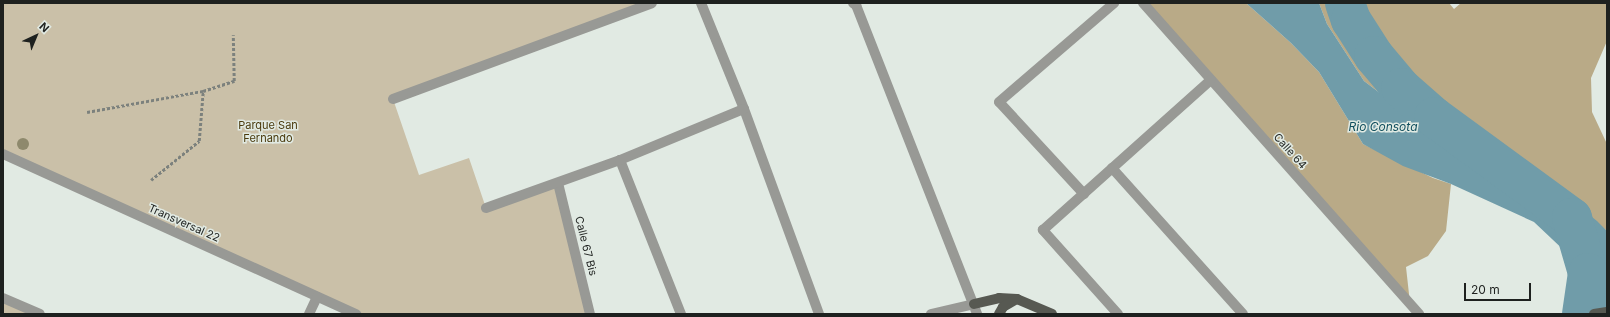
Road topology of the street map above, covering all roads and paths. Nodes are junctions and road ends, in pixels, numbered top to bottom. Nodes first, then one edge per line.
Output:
1 (652, 3) edge
2 (701, 3) edge
3 (853, 3) edge
4 (1114, 3) edge
5 (1143, 3) edge
6 (233, 35) dead end
7 (1211, 80) junction
8 (203, 91) junction
9 (393, 99) dead end
10 (744, 109) junction
11 (87, 112) dead end
12 (3, 154) edge
13 (620, 160) junction
14 (1112, 168) junction
15 (151, 180) dead end
16 (558, 183) junction
17 (1084, 194) junction
18 (486, 208) dead end
19 (317, 297) junction
20 (3, 298) edge
21 (1017, 299) junction
22 (974, 304) junction
23 (1607, 312) edge
24 (40, 314) edge
25 (309, 314) edge
26 (356, 314) edge
27 (590, 314) edge
28 (681, 314) edge
29 (818, 314) edge
30 (931, 314) edge
31 (977, 314) edge
32 (999, 314) edge
33 (1052, 314) edge
34 (1118, 314) edge
35 (1243, 314) edge
36 (1419, 314) edge
37 (1594, 314) edge

1 - 9 street
2 - 10 street
3 - 22 street
4 - 17 street
5 - 7 street, Calle 64
6 - 8 path
7 - 14 street
7 - 36 street, Calle 64
8 - 11 path
8 - 15 path
10 - 13 street
10 - 29 street
12 - 19 street, Transversal 22
13 - 16 street
13 - 28 street
14 - 17 street
14 - 35 street
16 - 18 street
16 - 27 street, Calle 67 Bis
17 - 34 street
19 - 25 street
19 - 26 street, Transversal 22
20 - 24 street
21 - 22 main road
21 - 32 main road
21 - 33 main road
22 - 30 street
22 - 31 street
23 - 37 main road

